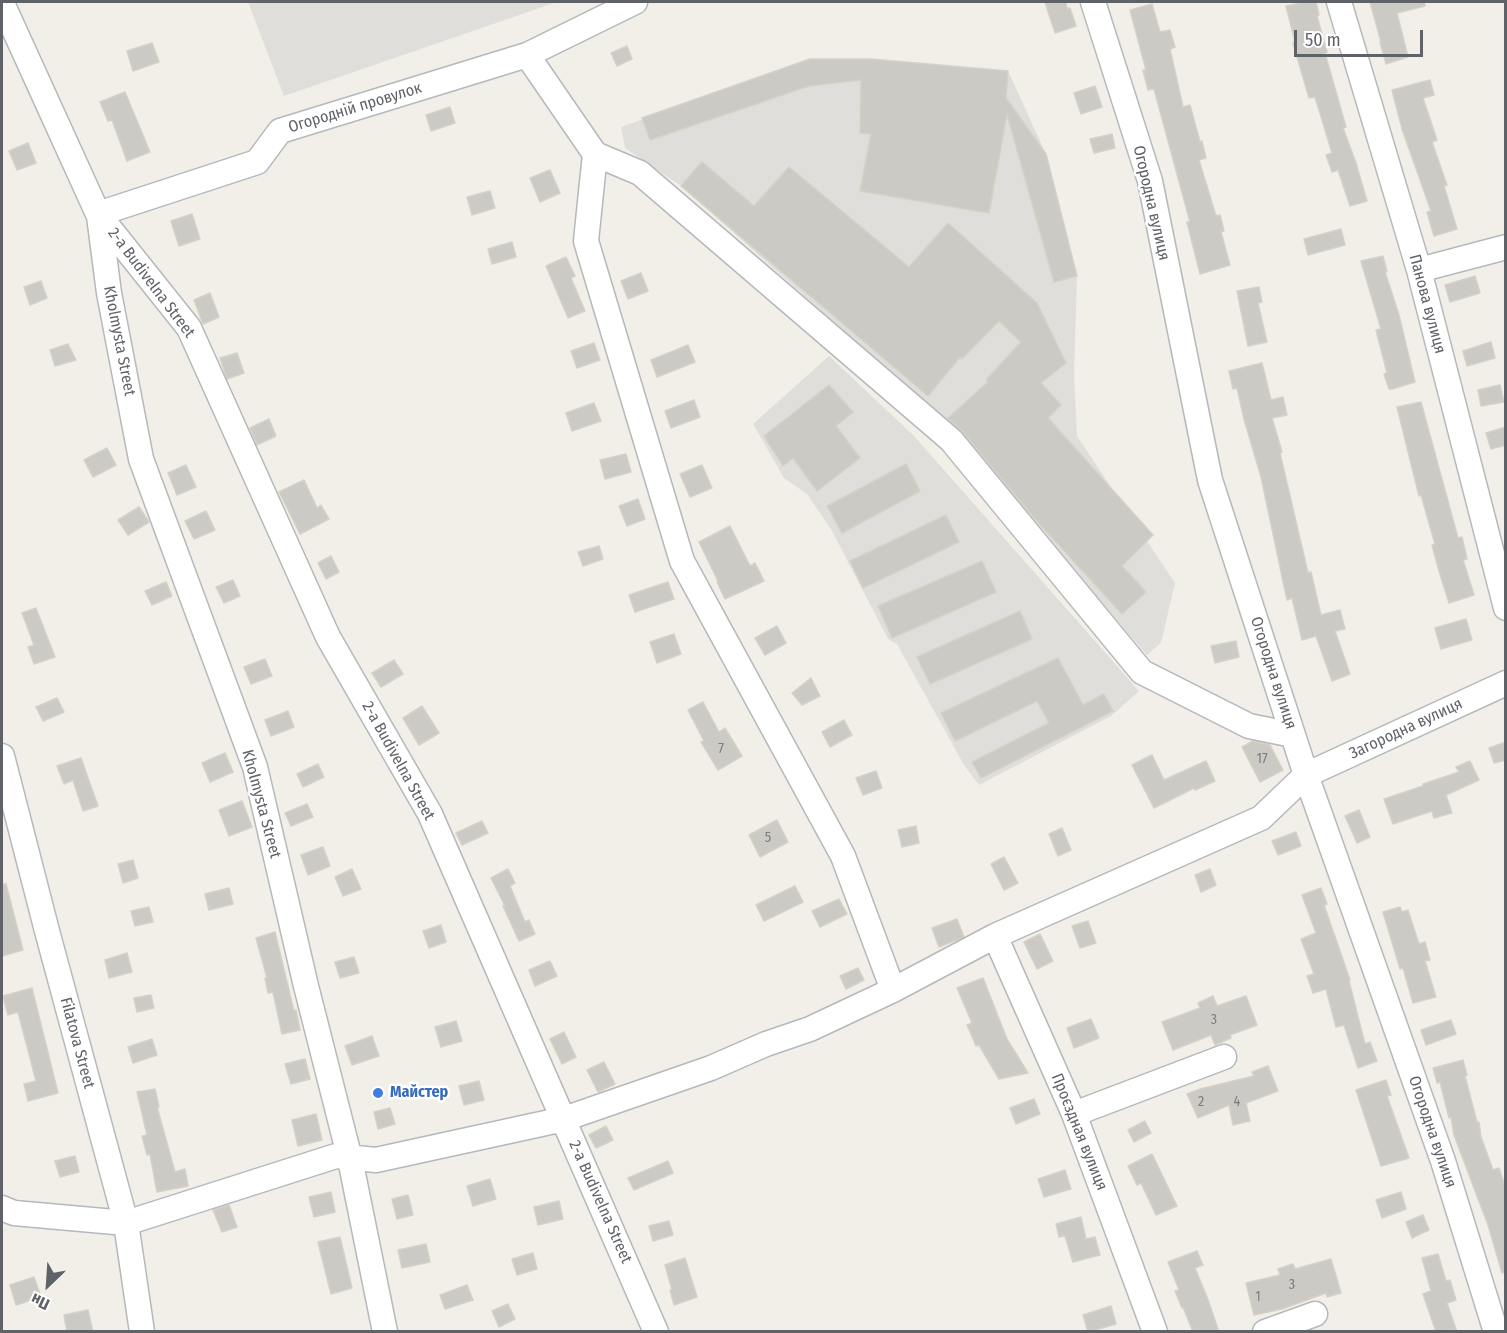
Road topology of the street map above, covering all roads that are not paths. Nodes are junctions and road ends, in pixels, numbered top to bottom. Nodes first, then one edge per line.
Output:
1 (635, 2) edge
2 (1093, 2) edge
3 (1339, 2) edge
4 (2, 3) edge
5 (527, 55) junction
6 (595, 154) junction
7 (98, 214) junction
8 (1506, 247) edge
9 (1419, 270) junction
10 (1506, 608) edge
11 (1506, 683) edge
12 (1293, 735) junction
13 (2, 756) edge
14 (1306, 775) junction
15 (995, 936) junction
16 (893, 990) junction
17 (1224, 1057) dead end
18 (1074, 1114) junction
19 (564, 1119) junction
20 (350, 1159) junction
21 (2, 1208) edge
22 (126, 1223) junction
23 (1315, 1314) dead end
24 (650, 1325) edge
25 (142, 1332) edge
26 (385, 1332) edge
27 (1155, 1332) edge
28 (1265, 1332) edge
29 (1496, 1332) edge

1 - 5 street, Огородній провулок
2 - 12 street, Огородна вулиця
3 - 9 street, Панова вулиця
4 - 7 street
5 - 6 street
5 - 7 street, Огородній провулок
6 - 12 street
6 - 16 street
7 - 19 street, 2-a Budivelna Street
7 - 20 street, Kholmysta Street
8 - 9 street
9 - 10 street, Панова вулиця
11 - 14 street, Загородна вулиця
12 - 14 street, Огородна вулиця
13 - 22 street, Filatova Street
14 - 15 street, Загородна вулиця
14 - 29 street, Огородна вулиця
15 - 16 street, Загородна вулиця
15 - 18 street, Проєздная вулиця
16 - 19 street, Загородна вулиця
17 - 18 street
18 - 27 street, Проєздная вулиця
19 - 20 street, Загородна вулиця
19 - 24 street, 2-a Budivelna Street
20 - 22 street, Загородна вулиця
20 - 26 street, Kholmysta Street
21 - 22 street
22 - 25 street, Filatova Street
23 - 28 street

